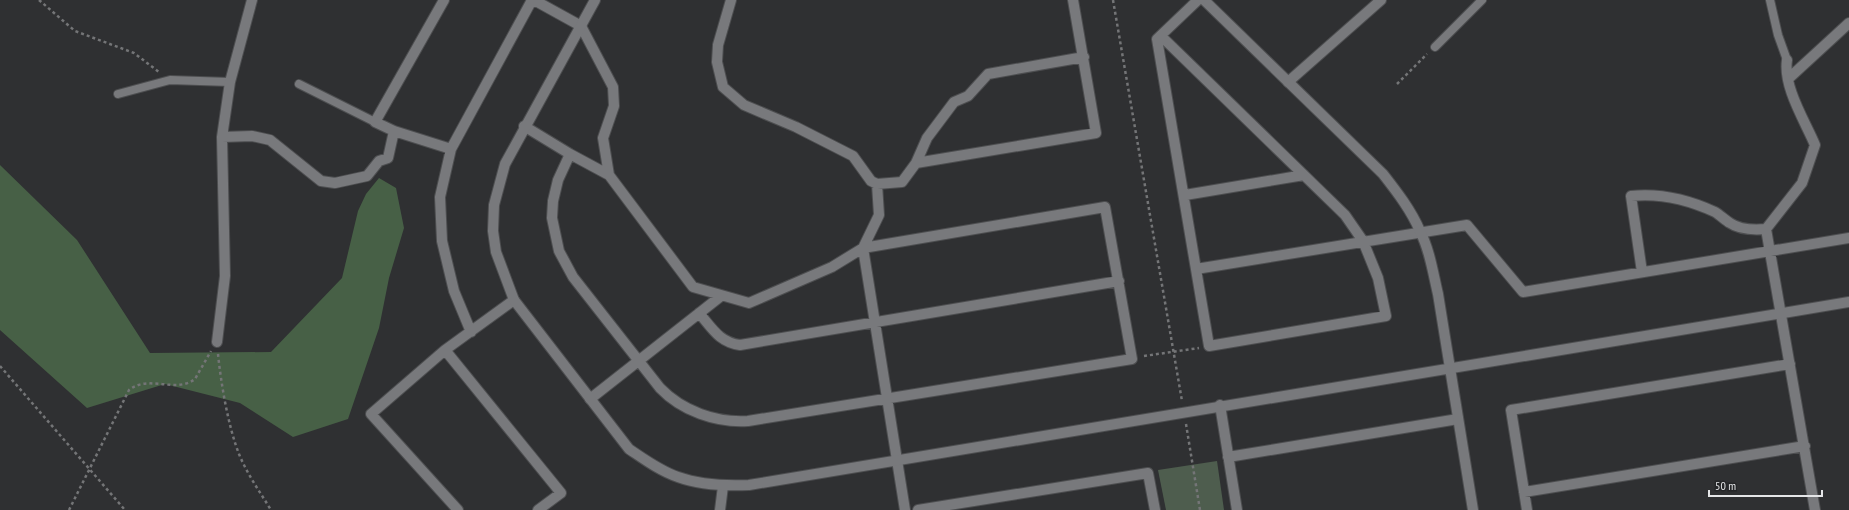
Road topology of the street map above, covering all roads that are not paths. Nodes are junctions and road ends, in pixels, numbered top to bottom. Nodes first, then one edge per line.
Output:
1 (252, 0) edge
2 (444, 0) edge
3 (533, 0) edge
4 (595, 0) edge
5 (731, 0) edge
6 (1073, 0) edge
7 (1198, 0) edge
8 (1204, 0) edge
9 (1381, 0) edge
10 (1482, 0) edge
11 (1770, 0) edge
12 (1849, 24) edge
13 (581, 26) junction
14 (1161, 36) junction
15 (1435, 47) road end
16 (1084, 57) junction
17 (1787, 60) joint
18 (1788, 79) junction
19 (230, 82) junction
20 (1288, 82) junction
21 (299, 84) dead end
22 (118, 94) dead end
23 (375, 122) junction
24 (524, 126) junction
25 (394, 131) junction
26 (222, 137) junction
27 (451, 149) junction
28 (570, 154) junction
29 (916, 163) junction
30 (609, 175) junction
31 (1304, 175) junction
32 (877, 184) junction
33 (1185, 196) junction
34 (1766, 229) junction
35 (1421, 232) junction
36 (1849, 238) edge
37 (1363, 241) junction
38 (863, 248) junction
39 (1770, 251) junction
40 (1196, 269) junction
41 (1642, 272) junction
42 (1119, 281) junction
43 (721, 296) junction
44 (514, 300) junction
45 (1849, 302) edge
46 (699, 313) junction
47 (1781, 313) junction
48 (875, 323) junction
49 (471, 332) junction
50 (217, 342) road end
51 (445, 350) junction
52 (638, 361) junction
53 (1790, 364) junction
54 (1450, 368) junction
55 (887, 398) junction
56 (590, 399) junction
57 (1220, 406) junction
58 (1458, 419) junction
59 (1804, 446) junction
60 (1228, 458) junction
61 (897, 460) junction
62 (723, 486) junction
63 (1524, 492) junction
64 (458, 510) edge
65 (538, 510) edge
66 (720, 510) edge
67 (905, 510) edge
68 (918, 510) edge
69 (1155, 510) edge
70 (1237, 510) edge
71 (1473, 510) edge
72 (1527, 510) edge
73 (1815, 510) edge

1 - 19 street
2 - 23 street
3 - 13 street
3 - 27 street
4 - 13 street
5 - 32 street
6 - 16 street
7 - 14 street
8 - 20 street
9 - 20 street
10 - 15 lane
11 - 17 lane
12 - 18 street
13 - 24 street
13 - 30 street
14 - 31 street
14 - 33 street
16 - 29 street
16 - 29 street
17 - 18 street
18 - 34 street
19 - 22 lane
19 - 26 street
20 - 35 street
21 - 23 lane
23 - 25 street
24 - 28 street
24 - 44 street
25 - 26 street
25 - 27 street
26 - 50 street
27 - 49 street
28 - 30 street
28 - 52 street
29 - 32 street
30 - 43 street
31 - 33 street
31 - 37 street
32 - 38 street
33 - 40 street
34 - 39 street
34 - 41 street
35 - 37 street
35 - 41 street
35 - 54 street
36 - 39 street
37 - 40 street
37 - 40 street
38 - 42 street
38 - 43 street
38 - 48 street
39 - 41 street
39 - 47 street
42 - 48 street
42 - 55 street
43 - 46 street
44 - 49 street
44 - 56 street
45 - 47 street
46 - 48 street
46 - 52 street
47 - 53 street
47 - 54 street
48 - 55 street
49 - 51 street
51 - 64 street
51 - 65 street
52 - 55 street
52 - 56 street
53 - 59 street
53 - 63 street
54 - 57 street
54 - 58 street
55 - 61 street
56 - 62 street
57 - 60 street
57 - 61 street
58 - 60 street
58 - 71 street
59 - 63 street
59 - 73 street
60 - 70 street
61 - 62 street
61 - 67 street
62 - 66 street
63 - 72 street
68 - 69 street

